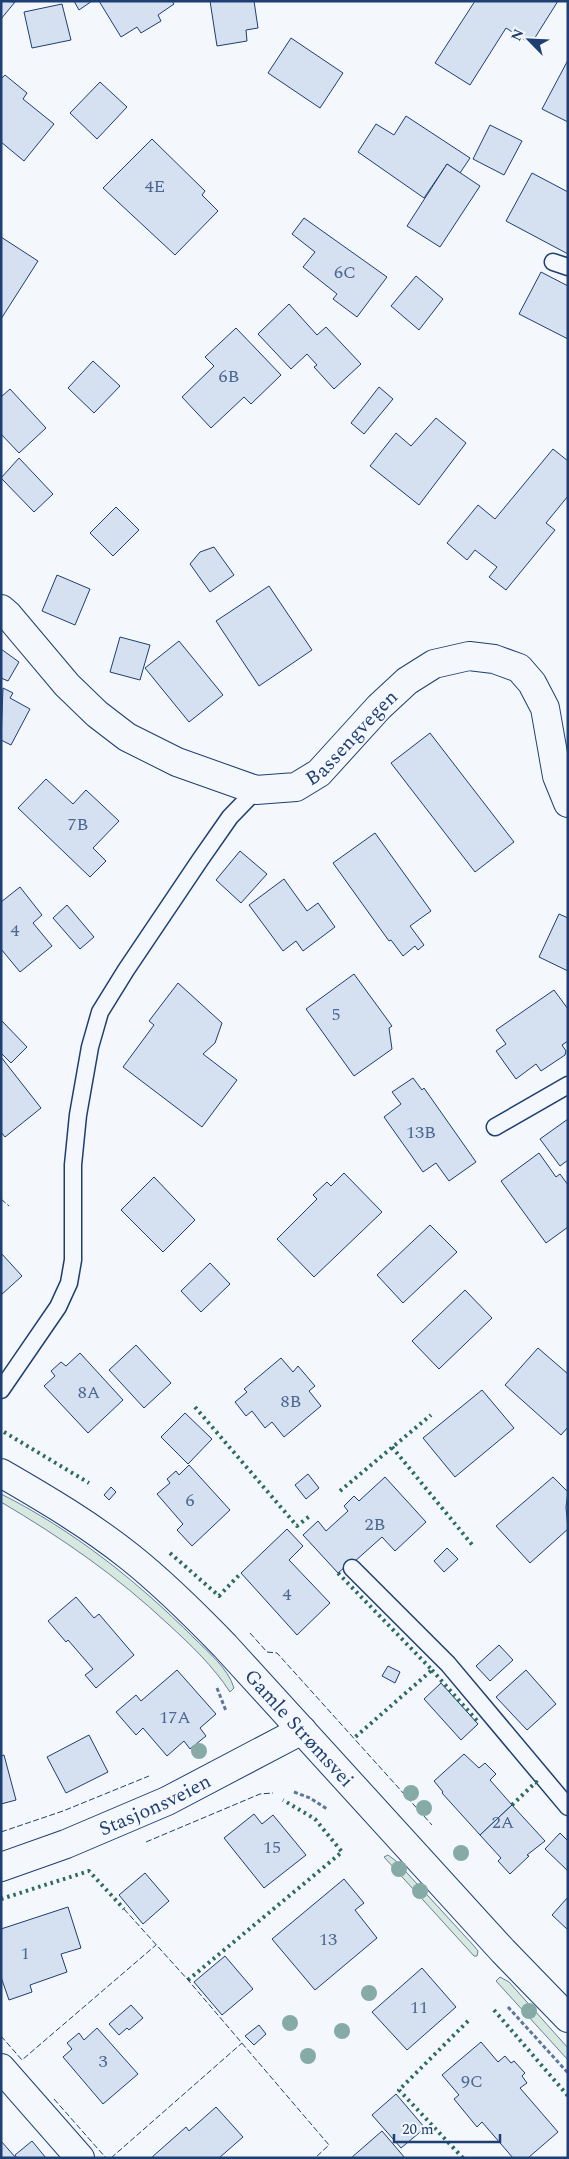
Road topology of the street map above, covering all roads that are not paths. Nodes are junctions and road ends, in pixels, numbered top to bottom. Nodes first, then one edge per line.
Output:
1 (1, 609) edge
2 (256, 790) junction
3 (568, 803) edge
4 (568, 1085) edge
5 (495, 1127) dead end
6 (1, 1390) edge
7 (1, 1473) edge
8 (352, 1568) dead end
9 (302, 1730) junction
10 (568, 1807) edge
11 (1, 1867) edge
12 (568, 2018) edge
13 (1, 2068) edge
14 (80, 2158) edge

1 - 2 main road, Bassengvegen
2 - 3 main road, Bassengvegen
2 - 6 lane
4 - 5 lane
7 - 9 main road, Gamle Strømsvei
8 - 10 lane
9 - 11 main road, Stasjonsveien
9 - 12 main road, Gamle Strømsvei
13 - 14 main road

